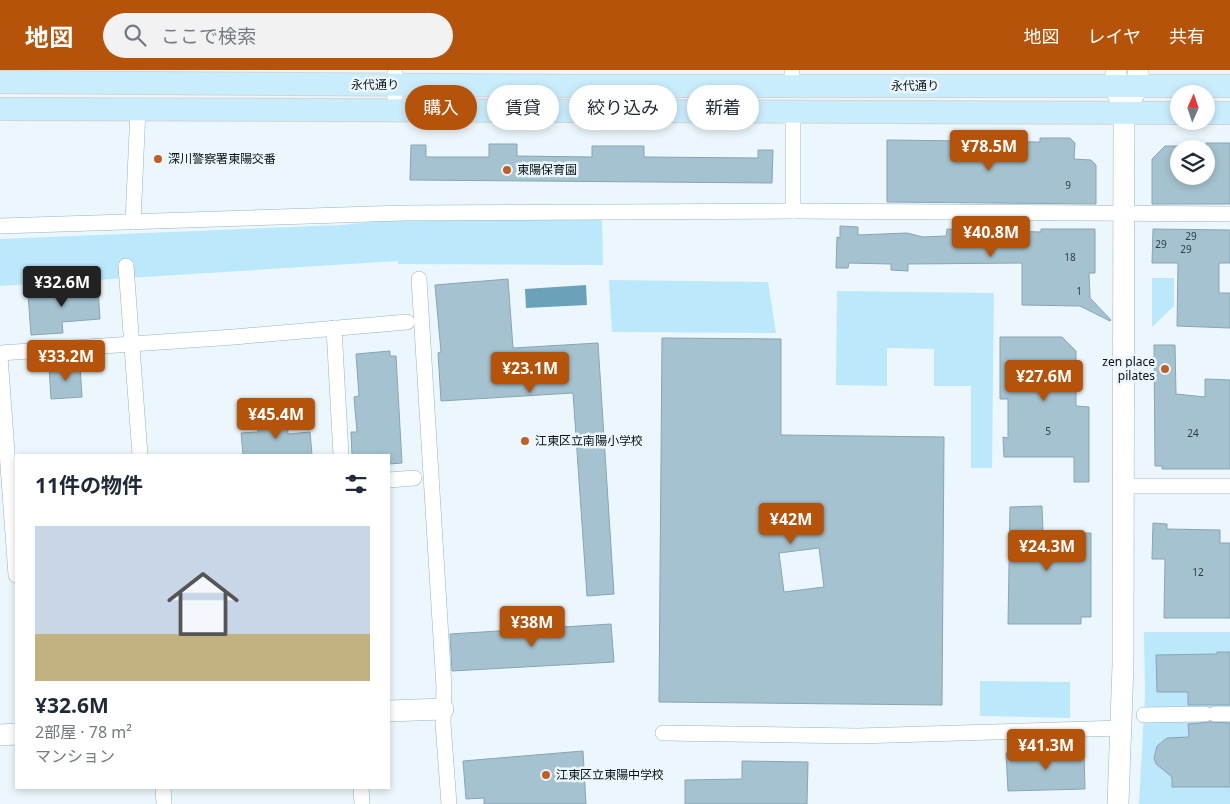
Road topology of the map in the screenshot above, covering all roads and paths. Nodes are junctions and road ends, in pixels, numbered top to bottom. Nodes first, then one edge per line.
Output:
1 (140, 77) edge
2 (395, 78) edge
3 (792, 78) edge
4 (1127, 78) edge
5 (0, 82) edge
6 (1230, 86) edge
7 (0, 109) edge
8 (138, 109) junction
9 (395, 110) junction
10 (794, 112) junction
11 (1124, 113) junction
12 (1170, 113) edge
13 (1215, 113) edge
14 (1230, 113) edge
15 (793, 211) junction
16 (1123, 212) junction
17 (1230, 214) edge
18 (133, 222) junction
19 (0, 226) edge
20 (126, 266) dead end
21 (418, 280) dead end
22 (407, 322) dead end
23 (334, 328) junction
24 (132, 344) junction
25 (0, 354) edge
26 (140, 454) edge
27 (341, 454) edge
28 (414, 478) dead end
29 (390, 480) edge
30 (1124, 486) junction
31 (1230, 486) edge
32 (9, 506) edge
33 (15, 565) edge
34 (444, 708) junction
35 (390, 711) edge
36 (1217, 714) edge
37 (1144, 715) dead end
38 (1121, 728) junction
39 (663, 733) dead end
40 (15, 734) edge
41 (0, 735) edge
42 (163, 789) edge
43 (361, 789) edge
44 (164, 804) edge
45 (362, 804) edge
46 (449, 804) edge
47 (1118, 804) edge

1 - 2 main road, 永代通り
1 - 5 main road, 永代通り
2 - 3 main road, 永代通り
2 - 9 street
3 - 4 main road, 永代通り
4 - 6 main road, 永代通り
4 - 11 street
7 - 8 main road, 永代通り
8 - 9 main road, 永代通り
8 - 18 street
9 - 10 main road, 永代通り
10 - 11 main road, 永代通り
10 - 15 street
11 - 12 main road, 永代通り
11 - 16 street
13 - 14 main road
15 - 16 street
15 - 18 street
16 - 17 street
16 - 30 street
18 - 19 street
20 - 24 street
21 - 34 street
22 - 23 street
23 - 24 street
23 - 27 street
24 - 25 street
24 - 26 street
25 - 32 street
28 - 29 street
30 - 31 street
30 - 38 street
32 - 33 street
34 - 35 street
34 - 46 street
36 - 37 street
38 - 39 street
38 - 47 street
40 - 41 street
42 - 44 street
43 - 45 street

